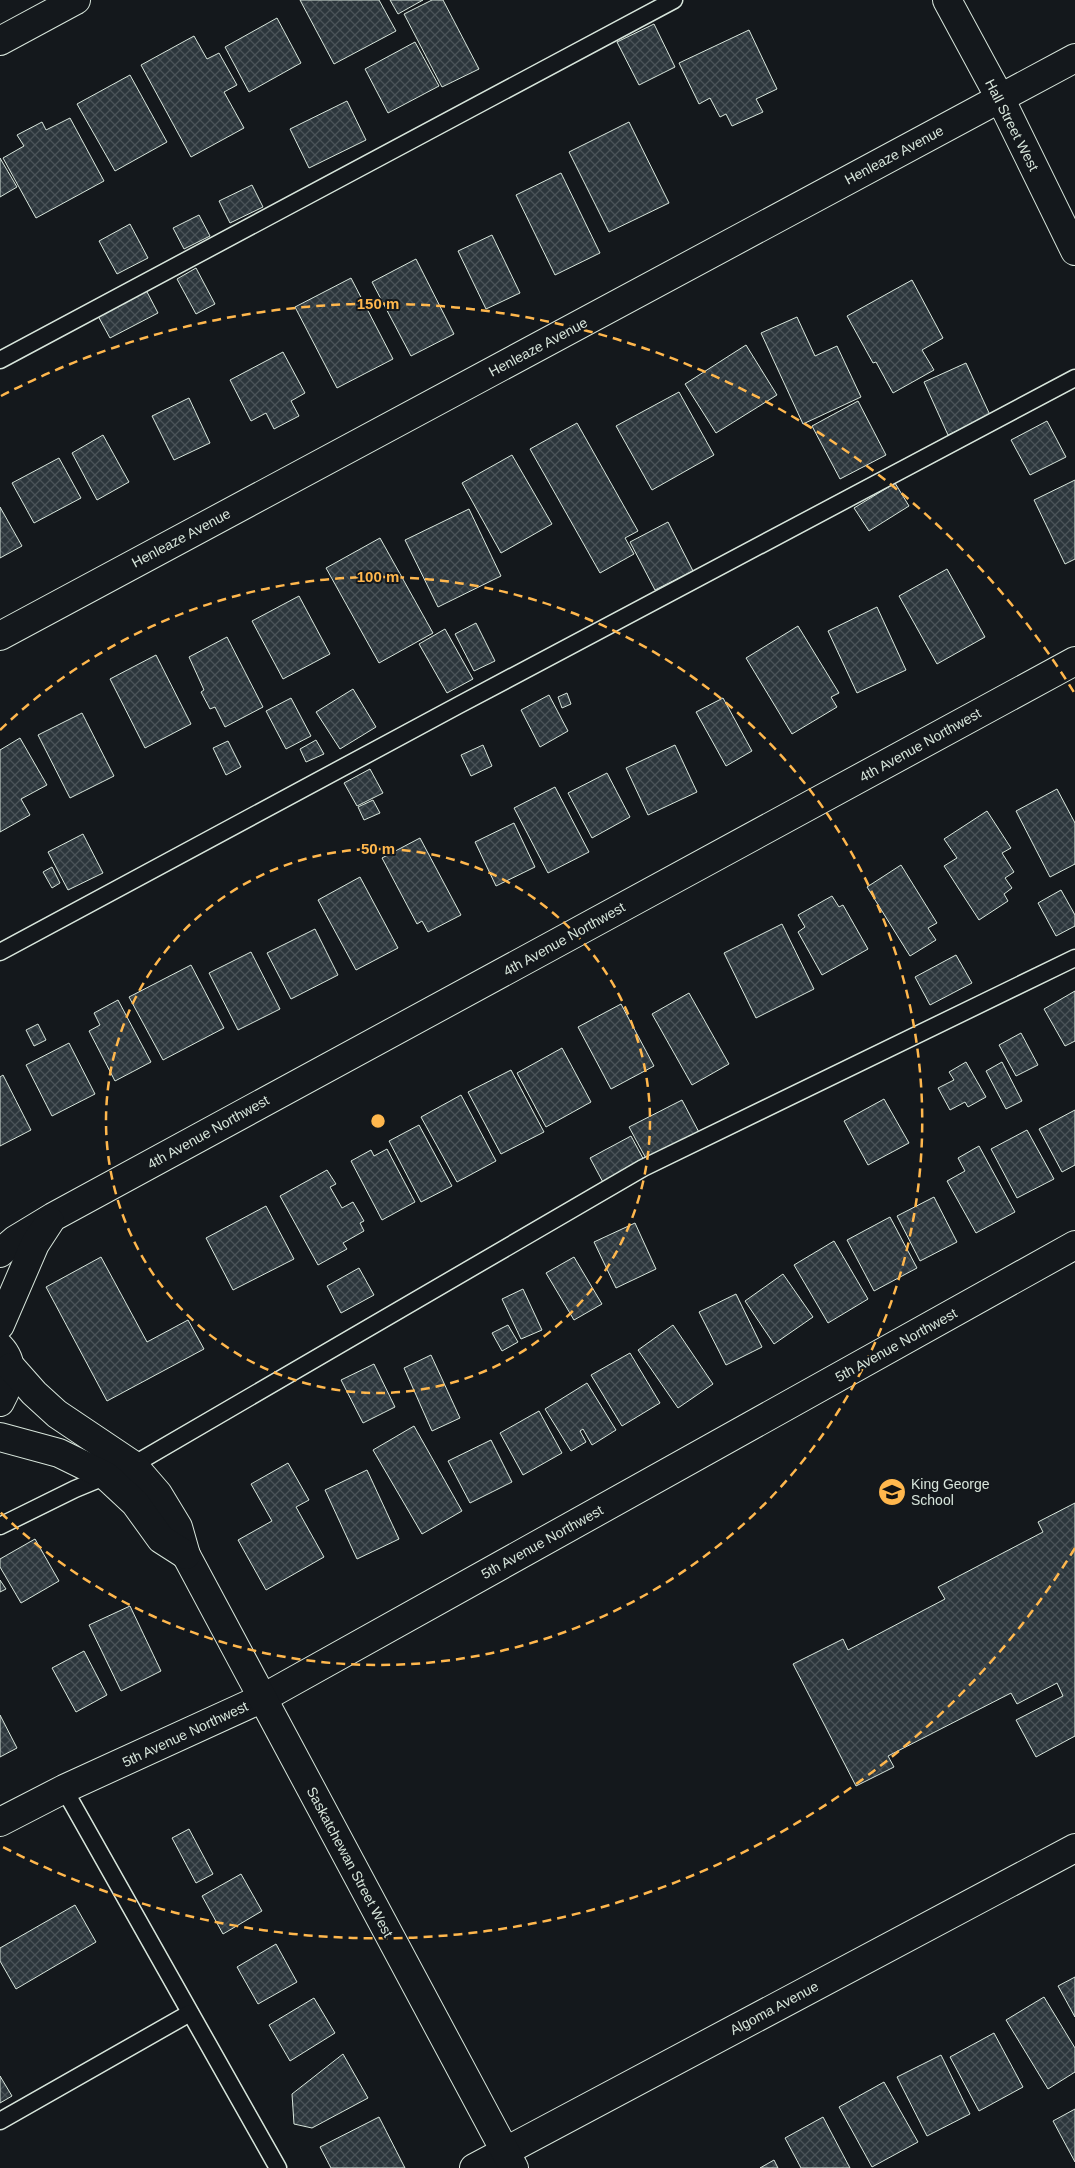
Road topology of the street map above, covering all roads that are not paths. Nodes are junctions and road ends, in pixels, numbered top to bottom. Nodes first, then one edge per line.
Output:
1 (76, 0) edge
2 (674, 0) edge
3 (947, 0) edge
4 (0, 41) edge
5 (1075, 58) edge
6 (1000, 98) junction
7 (1075, 251) edge
8 (0, 360) edge
9 (1075, 378) edge
10 (0, 636) edge
11 (1075, 661) edge
12 (0, 952) edge
13 (1075, 958) edge
14 (53, 1217) junction
15 (1075, 1245) edge
16 (0, 1253) edge
17 (0, 1325) edge
18 (5, 1357) edge
19 (0, 1402) edge
20 (0, 1437) edge
21 (133, 1465) junction
22 (106, 1476) junction
23 (0, 1526) edge
24 (186, 1555) junction
25 (262, 1698) junction
26 (64, 1789) junction
27 (0, 1822) edge
28 (1075, 1848) edge
29 (190, 2013) junction
30 (0, 2121) edge
31 (509, 2160) edge
32 (278, 2168) edge
33 (474, 2168) edge

1 - 4 street
2 - 8 lane
3 - 6 street, Hall Street West
5 - 6 street, Henleaze Avenue
6 - 7 street, Hall Street West
6 - 10 street, Henleaze Avenue
9 - 12 lane
11 - 14 street, 4th Avenue Northwest
13 - 21 lane
14 - 16 street, 4th Avenue Northwest
14 - 17 street, 4th Avenue Northwest
15 - 25 street, 5th Avenue Northwest
18 - 19 street
18 - 21 street, Saskatchewan Street West
20 - 22 street, Saskatchewan Street West
21 - 22 lane
21 - 24 street, Saskatchewan Street West
22 - 23 lane
22 - 24 street, Saskatchewan Street West
24 - 25 street, Saskatchewan Street West
25 - 26 street, 5th Avenue Northwest
25 - 31 street, Saskatchewan Street West
26 - 27 street, 5th Avenue Northwest
26 - 29 lane
28 - 31 street, Algoma Avenue
29 - 30 lane
29 - 32 lane
31 - 33 street, Algoma Avenue

